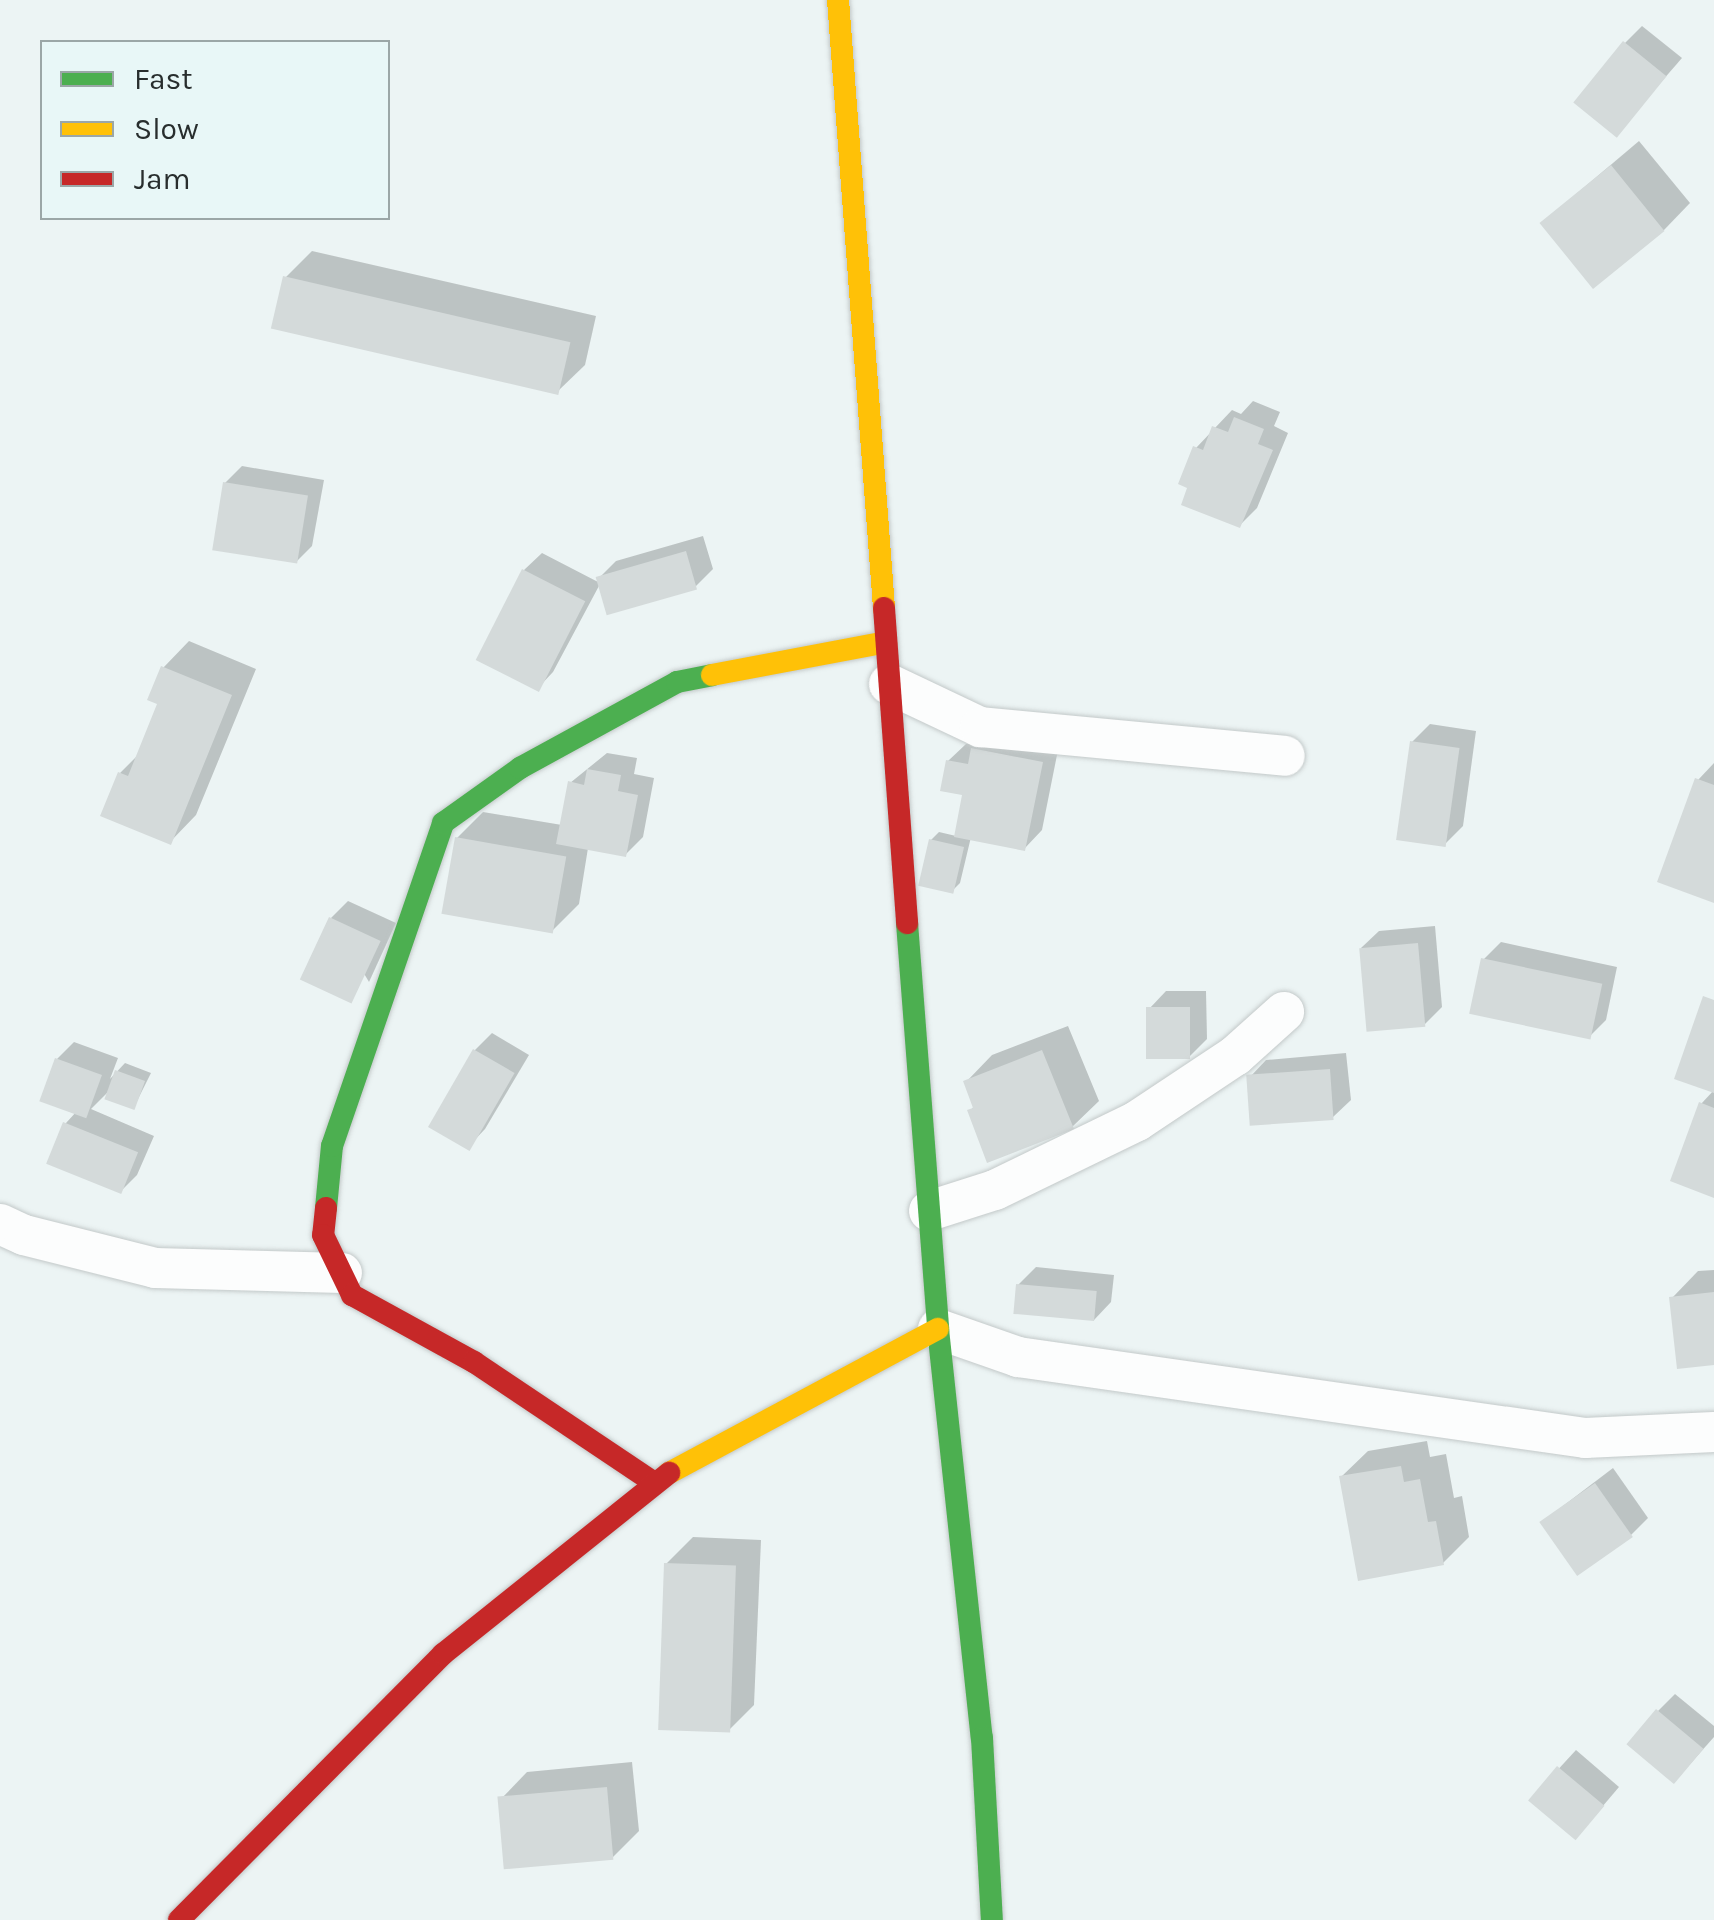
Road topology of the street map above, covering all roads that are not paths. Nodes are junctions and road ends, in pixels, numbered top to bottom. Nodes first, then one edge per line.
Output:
1 (838, 0) edge
2 (886, 642) junction
3 (889, 684) junction
4 (1286, 756) dead end
5 (1284, 1012) dead end
6 (929, 1211) junction
7 (0, 1224) edge
8 (342, 1273) junction
9 (938, 1329) junction
10 (1714, 1432) edge
11 (653, 1482) junction
12 (179, 1920) edge
13 (992, 1920) edge

1 - 2 street
2 - 3 street
2 - 8 street
3 - 4 street
3 - 6 street
5 - 6 street
6 - 9 street
7 - 8 street
8 - 11 street
9 - 10 street
9 - 11 street
9 - 13 street
11 - 12 street

